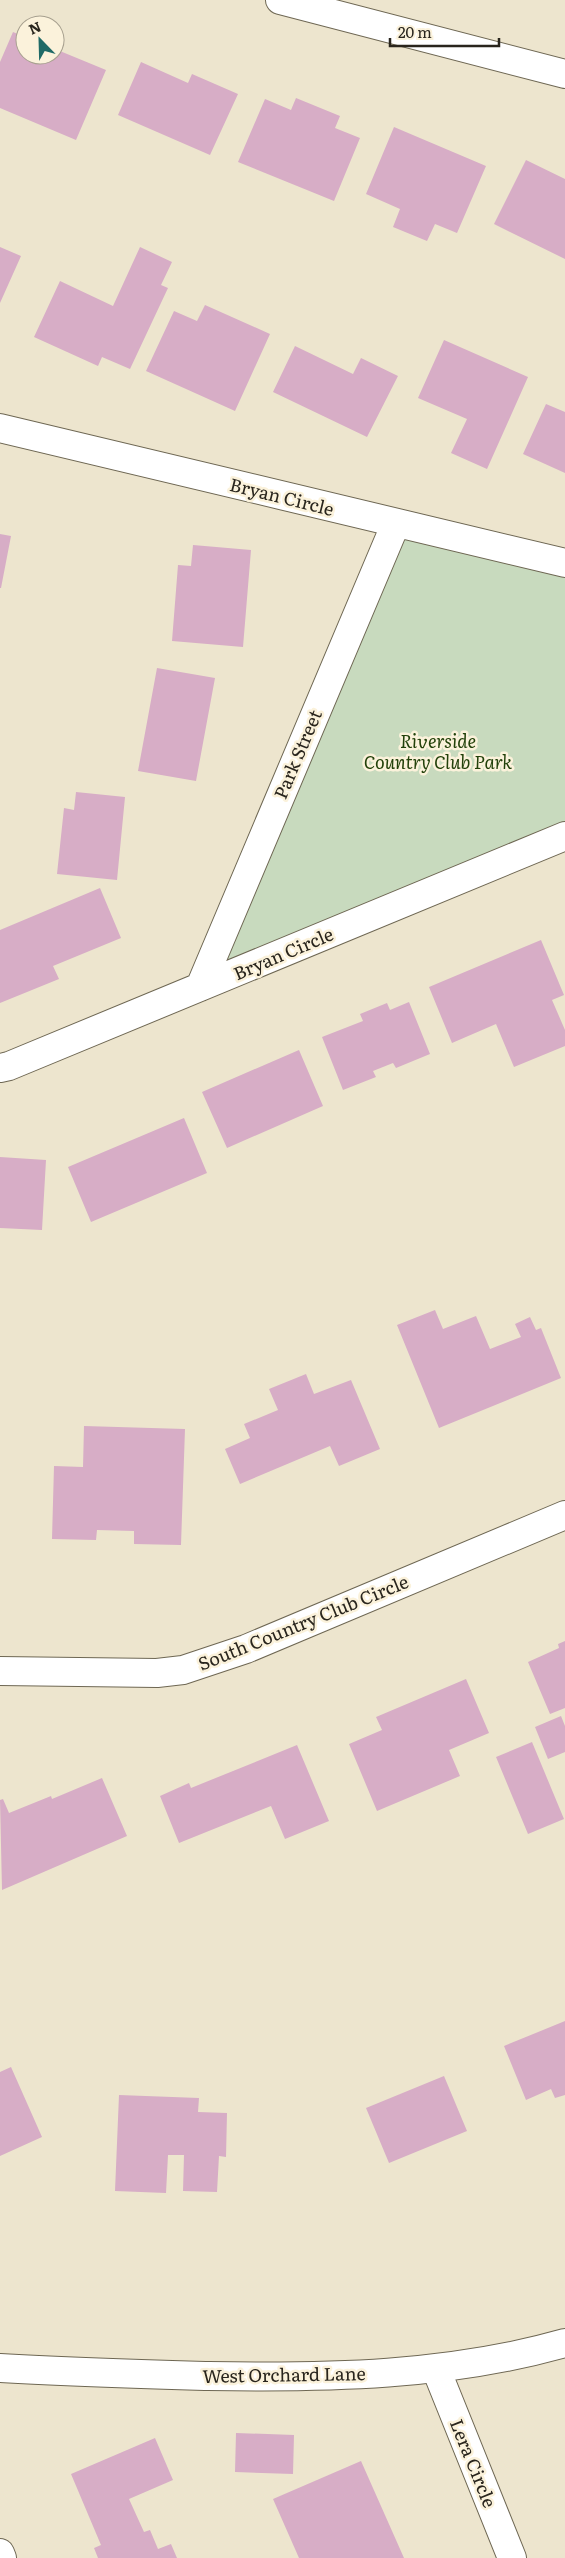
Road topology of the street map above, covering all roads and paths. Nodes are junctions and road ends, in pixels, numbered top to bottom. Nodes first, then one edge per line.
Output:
1 (280, 0) edge
2 (565, 74) edge
3 (0, 428) edge
4 (396, 523) junction
5 (565, 563) edge
6 (565, 836) edge
7 (200, 987) junction
8 (0, 1068) edge
9 (565, 1515) edge
10 (0, 1671) edge
11 (565, 2343) edge
12 (0, 2368) edge
13 (436, 2369) junction
14 (0, 2553) edge
15 (2, 2558) edge
16 (512, 2558) edge

1 - 2 street
3 - 4 street, Bryan Circle
4 - 5 street, Bryan Circle
4 - 7 street, Park Street
6 - 7 street, Bryan Circle
7 - 8 street, Bryan Circle
9 - 10 street, South Country Club Circle
11 - 13 street, West Orchard Lane
12 - 13 street, West Orchard Lane
13 - 16 street, Lera Circle
14 - 15 street

